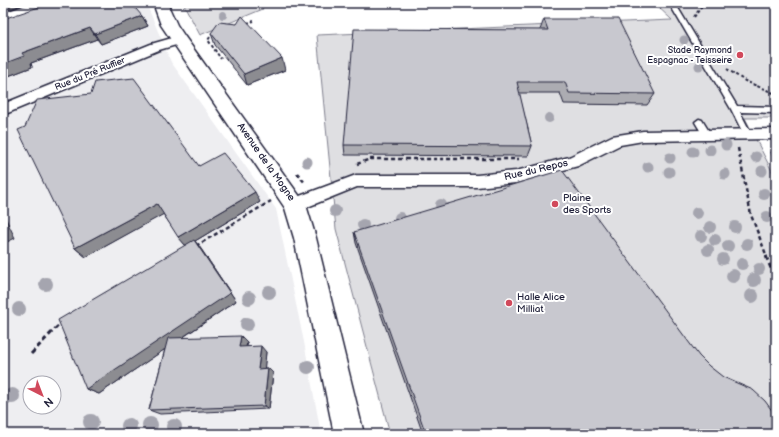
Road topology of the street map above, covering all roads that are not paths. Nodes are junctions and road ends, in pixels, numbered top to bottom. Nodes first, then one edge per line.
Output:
1 (43, 3) edge
2 (160, 3) edge
3 (672, 3) edge
4 (3, 17) edge
5 (179, 40) junction
6 (735, 109) junction
7 (3, 110) edge
8 (776, 110) edge
9 (699, 122) dead end
10 (776, 134) edge
11 (707, 135) junction
12 (748, 135) junction
13 (291, 198) junction
14 (349, 434) edge

1 - 4 street
2 - 5 street, Avenue de la Mogne
3 - 6 lane
5 - 7 street, Rue du Pré Ruffier
5 - 13 street, Avenue de la Mogne
6 - 8 lane
6 - 12 lane
9 - 11 lane
10 - 12 street, Rue du Repos
11 - 12 street, Rue du Repos
11 - 13 street, Rue du Repos
13 - 14 street, Avenue de la Mogne

